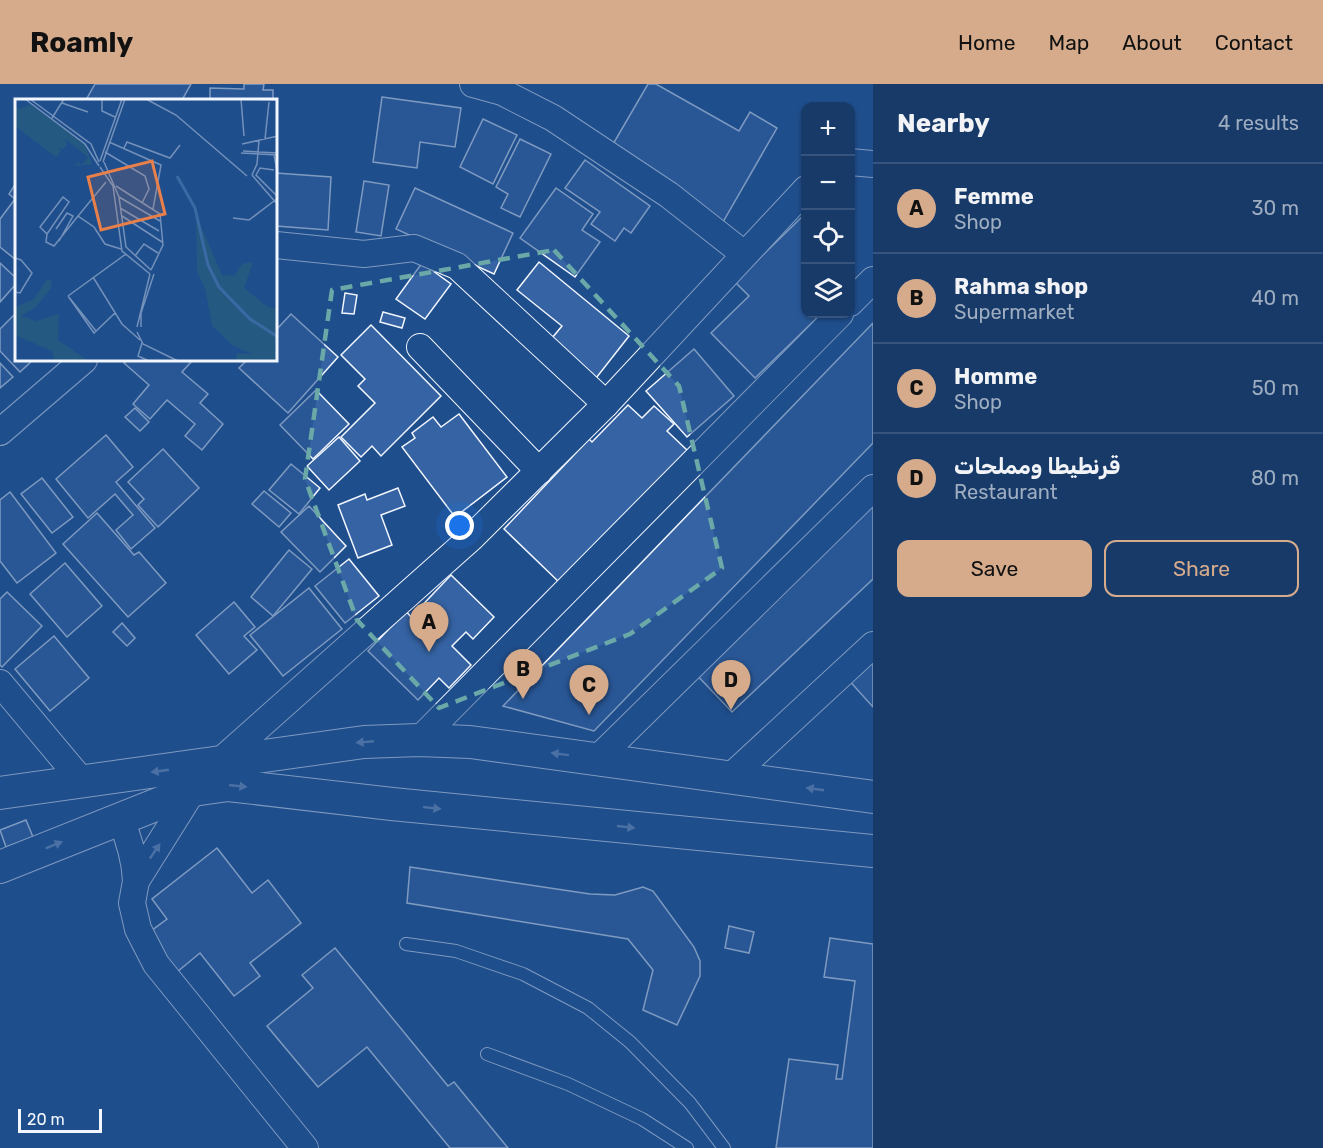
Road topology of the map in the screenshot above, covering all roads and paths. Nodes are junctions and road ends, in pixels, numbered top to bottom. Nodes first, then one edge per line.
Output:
1 (473, 84) edge
2 (855, 162) edge
3 (873, 164) edge
4 (801, 194) edge
5 (278, 245) edge
6 (744, 254) junction
7 (873, 280) edge
8 (855, 298) edge
9 (836, 318) edge
10 (420, 347) dead end
11 (82, 362) edge
12 (606, 404) junction
13 (0, 432) edge
14 (538, 471) junction
15 (873, 488) edge
16 (873, 645) edge
17 (0, 682) edge
18 (419, 740) junction
19 (598, 758) junction
20 (218, 763) junction
21 (729, 778) junction
22 (82, 781) junction
23 (193, 790) junction
24 (0, 793) edge
25 (873, 797) edge
26 (120, 818) junction
27 (873, 851) edge
28 (0, 867) edge
29 (136, 881) junction
30 (406, 944) dead end
31 (487, 1054) dead end
32 (306, 1148) edge
33 (687, 1148) edge
34 (724, 1148) edge

1 - 6 street
2 - 3 street
4 - 6 street
5 - 12 street
6 - 12 street
7 - 8 street
9 - 18 street
10 - 14 street
11 - 13 street
12 - 14 street
14 - 20 street
15 - 19 street
16 - 21 street
17 - 22 street
19 -> 18 street
18 -> 20 street
19 - 21 street
20 -> 22 street
25 -> 21 street
22 - 24 street
23 - 26 street
23 -> 27 street
29 -> 23 street
28 -> 26 street
26 - 29 street
29 - 32 street
30 - 34 lane
31 - 33 lane

